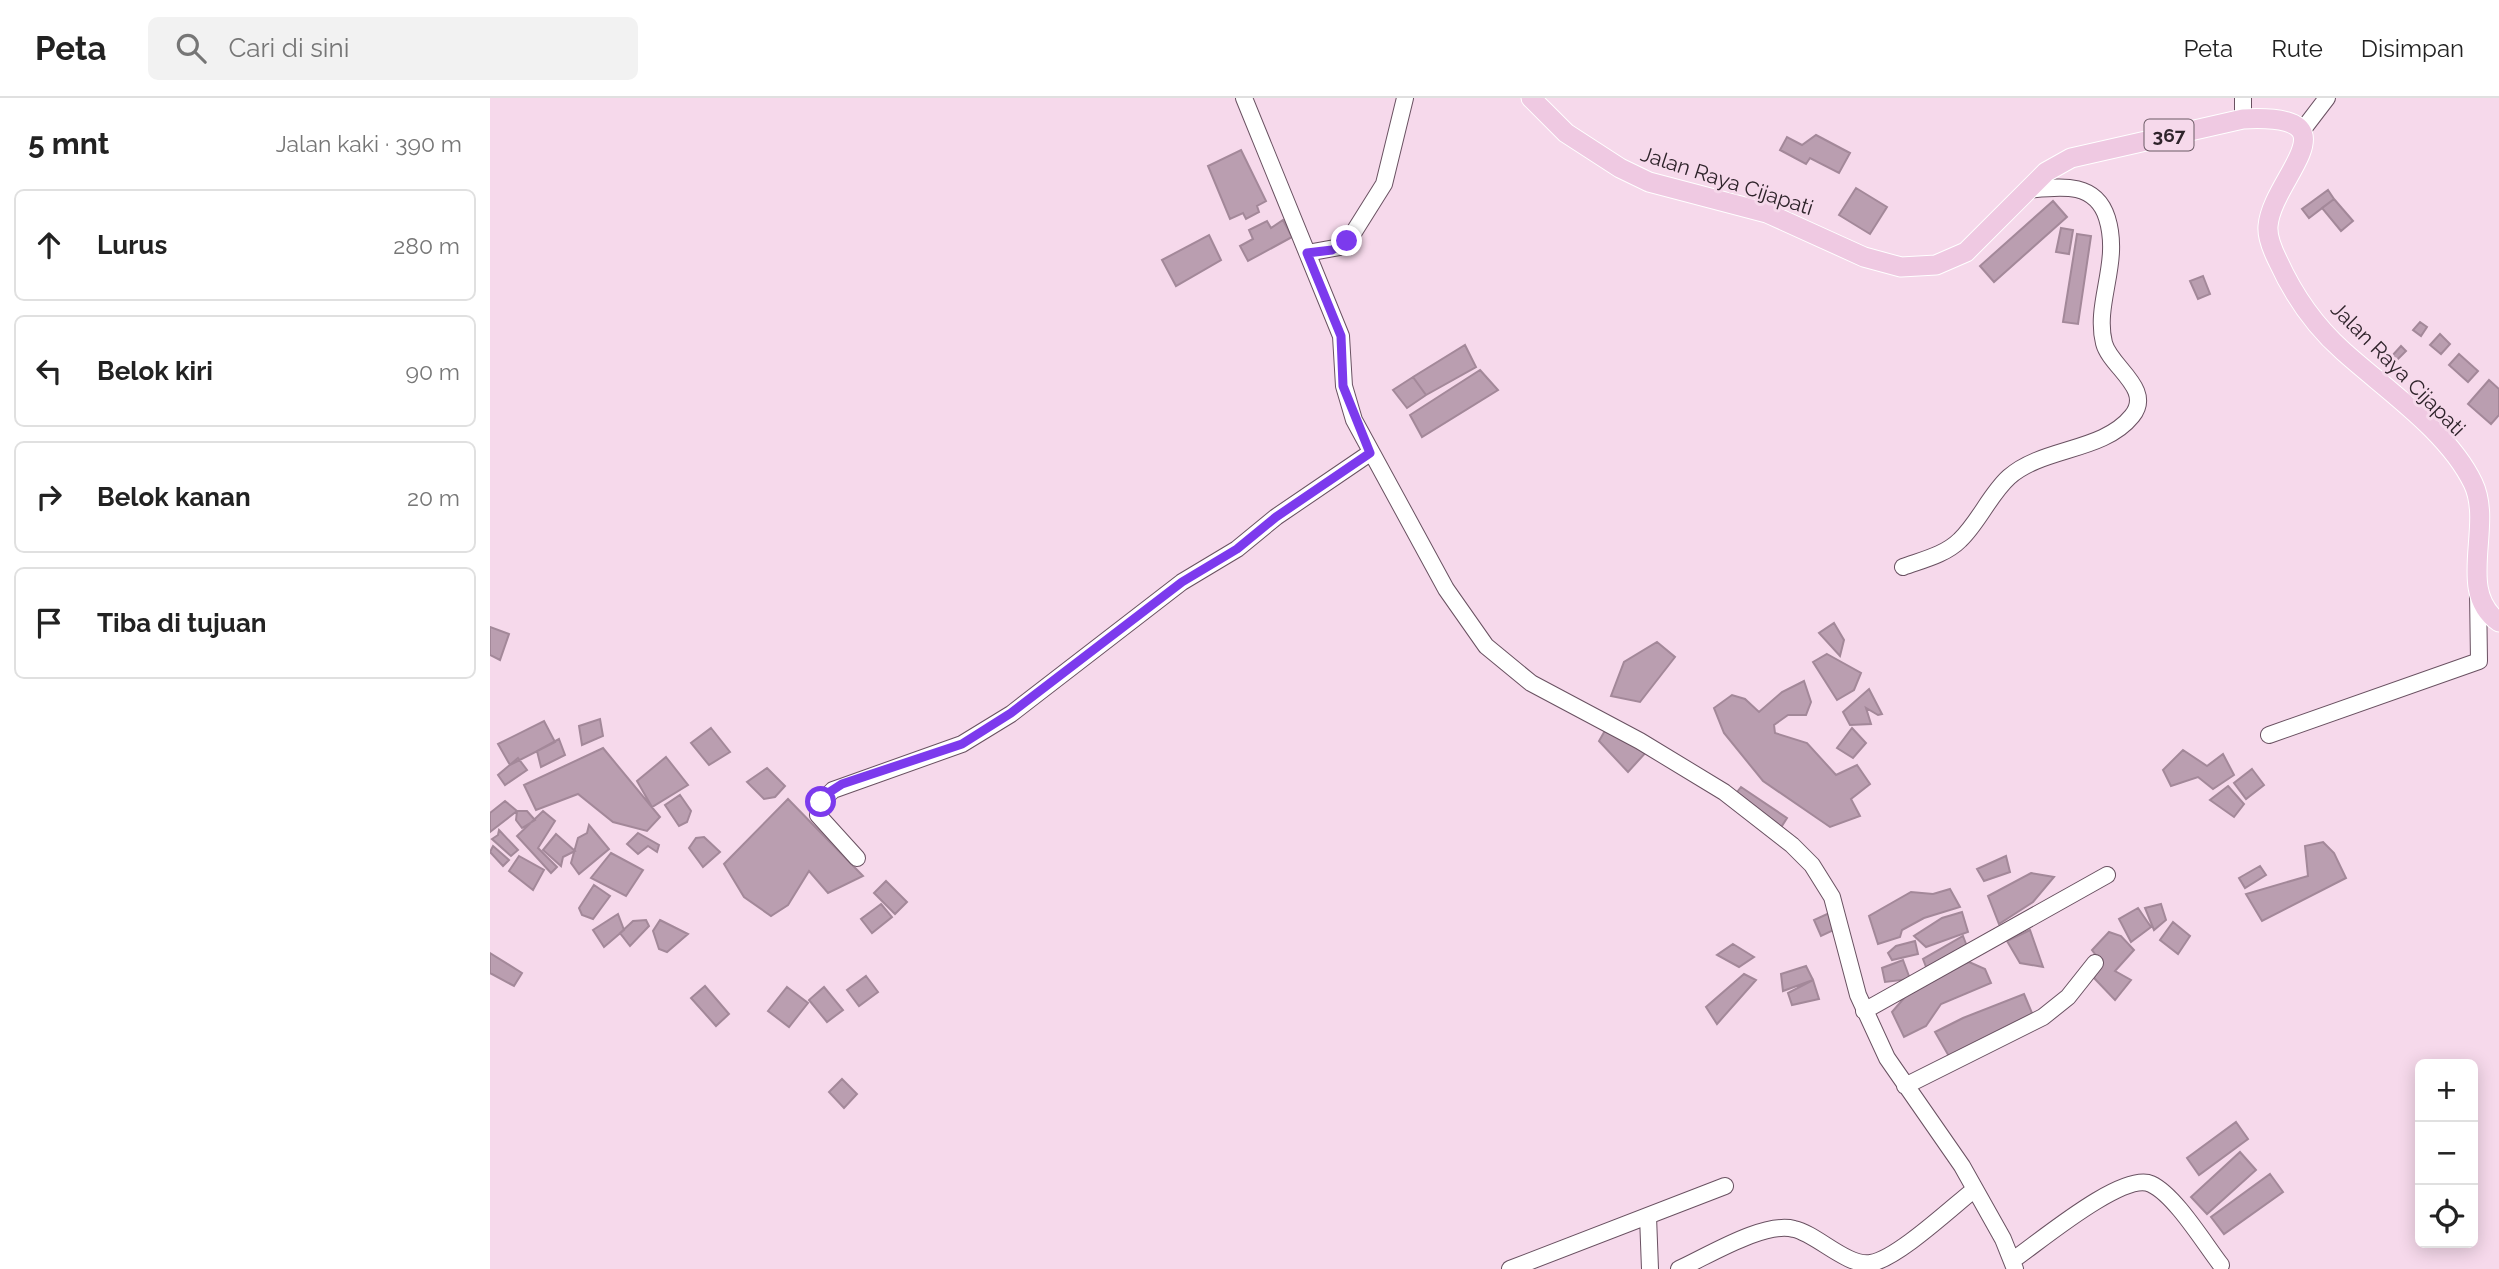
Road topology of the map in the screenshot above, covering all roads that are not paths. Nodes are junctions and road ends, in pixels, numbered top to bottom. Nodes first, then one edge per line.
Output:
1 (1244, 98) edge
2 (1405, 98) edge
3 (1531, 98) edge
4 (2243, 98) edge
5 (2327, 98) edge
6 (2243, 119) junction
7 (2301, 132) junction
8 (2027, 190) junction
9 (1307, 253) junction
10 (1370, 453) junction
11 (1903, 567) dead end
12 (2478, 590) junction
13 (2499, 622) edge
14 (2269, 735) dead end
15 (857, 858) dead end
16 (2107, 875) dead end
17 (2095, 963) dead end
18 (1864, 1011) junction
19 (1905, 1086) junction
20 (1725, 1186) dead end
21 (1975, 1189) junction
22 (1648, 1216) junction
23 (2014, 1265) edge
24 (2221, 1265) dead end
25 (1510, 1269) edge
26 (1650, 1269) edge
27 (1679, 1269) edge

1 - 9 street
2 - 9 street
3 - 8 main road, Jalan Raya Cijapati / 367
4 - 6 street
5 - 7 street
6 - 7 main road, Jalan Raya Cijapati / 367
6 - 8 main road, Jalan Raya Cijapati / 367
7 - 12 main road, Jalan Raya Cijapati
8 - 11 street
9 - 10 street
10 - 15 street
10 - 18 street
12 - 13 main road
12 - 14 street
16 - 18 street
17 - 19 street
18 - 19 street
19 - 21 street
20 - 22 street
21 - 23 street
21 - 27 street
22 - 25 street
22 - 26 street
23 - 24 street

